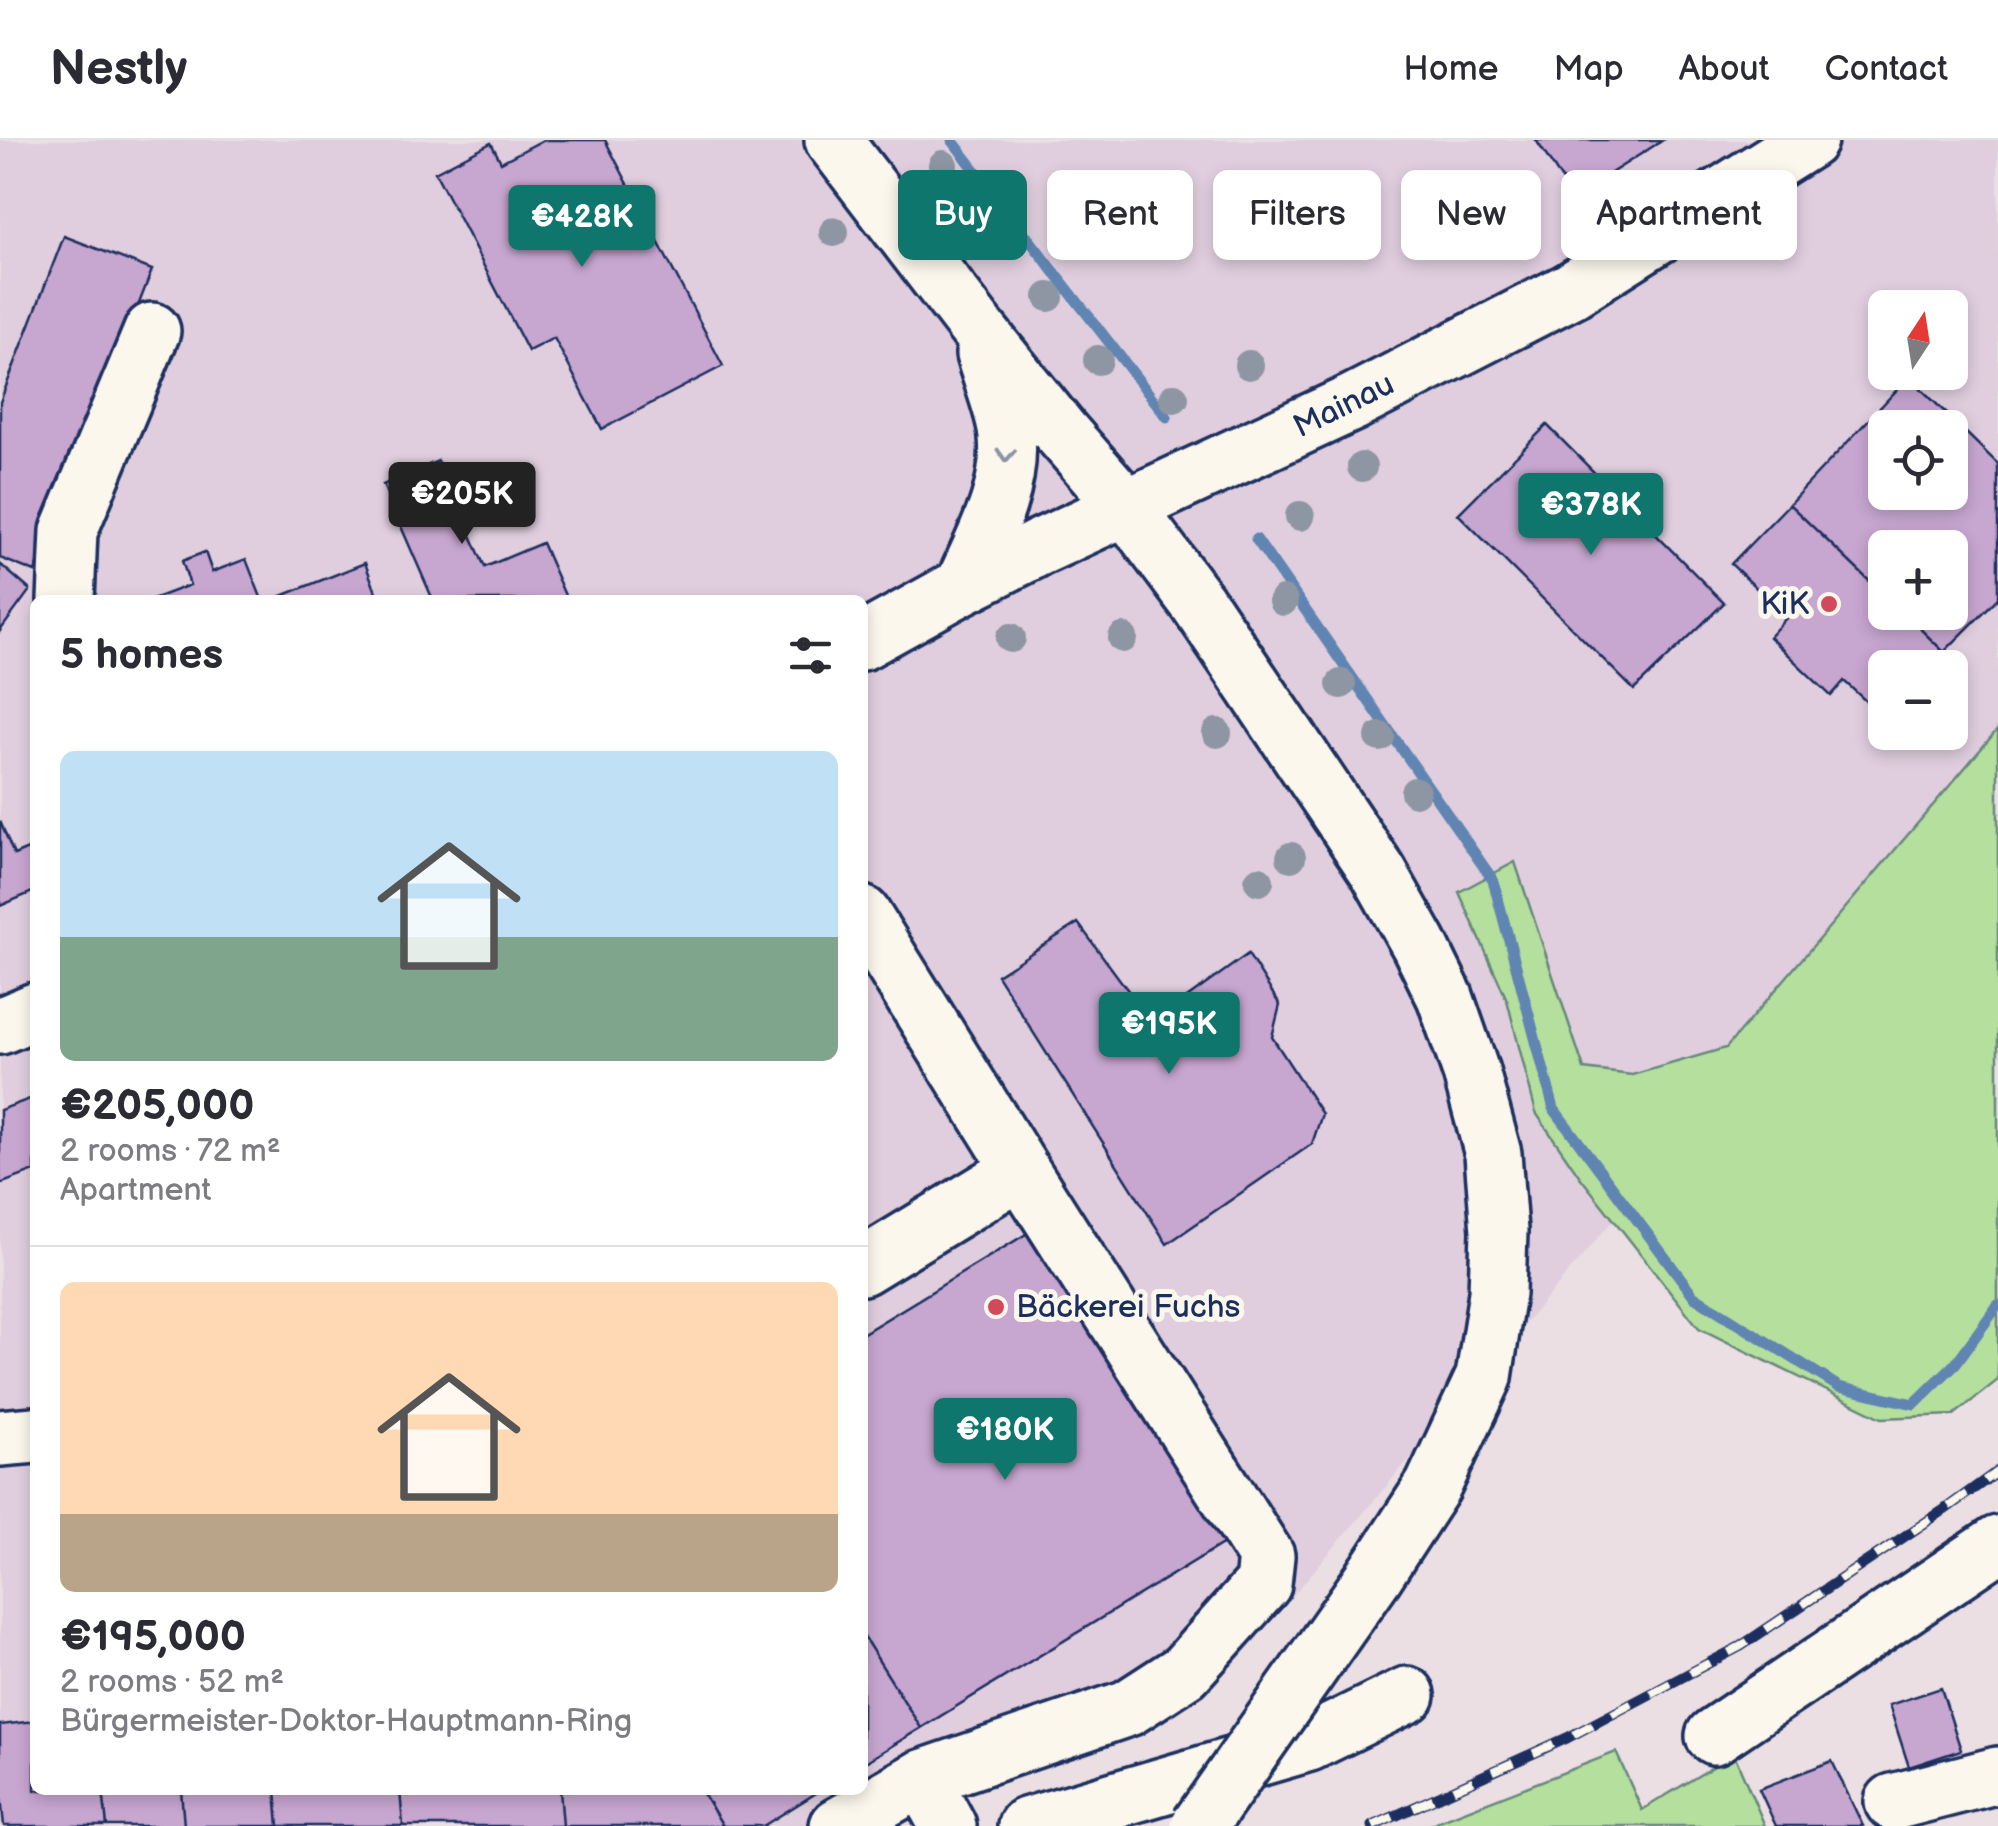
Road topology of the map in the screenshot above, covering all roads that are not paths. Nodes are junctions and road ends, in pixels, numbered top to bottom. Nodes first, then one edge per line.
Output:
1 (833, 140) edge
2 (1809, 140) edge
3 (976, 327) junction
4 (152, 331) dead end
5 (1127, 508) junction
6 (963, 586) junction
7 (64, 595) edge
8 (868, 639) edge
9 (868, 924) edge
10 (30, 1013) edge
11 (0, 1026) edge
12 (1021, 1170) junction
13 (868, 1263) edge
14 (30, 1436) edge
15 (0, 1438) edge
16 (1998, 1544) edge
17 (1407, 1695) dead end
18 (1714, 1736) dead end
19 (1998, 1776) edge
20 (922, 1778) junction
21 (1893, 1802) dead end
22 (838, 1826) edge
23 (948, 1826) edge
24 (1026, 1826) edge
25 (1198, 1826) edge

1 - 3 street
2 - 5 street, Mainau
3 - 5 street
3 -> 6 street
4 - 7 street
5 - 6 street, Mainau
5 - 25 street, bridge
6 - 8 street, Mainau
9 - 12 street
10 - 11 street
12 - 13 street
12 - 20 street
14 - 15 street
16 - 18 street
17 - 24 street
19 - 21 street
20 - 22 street
20 - 23 street

